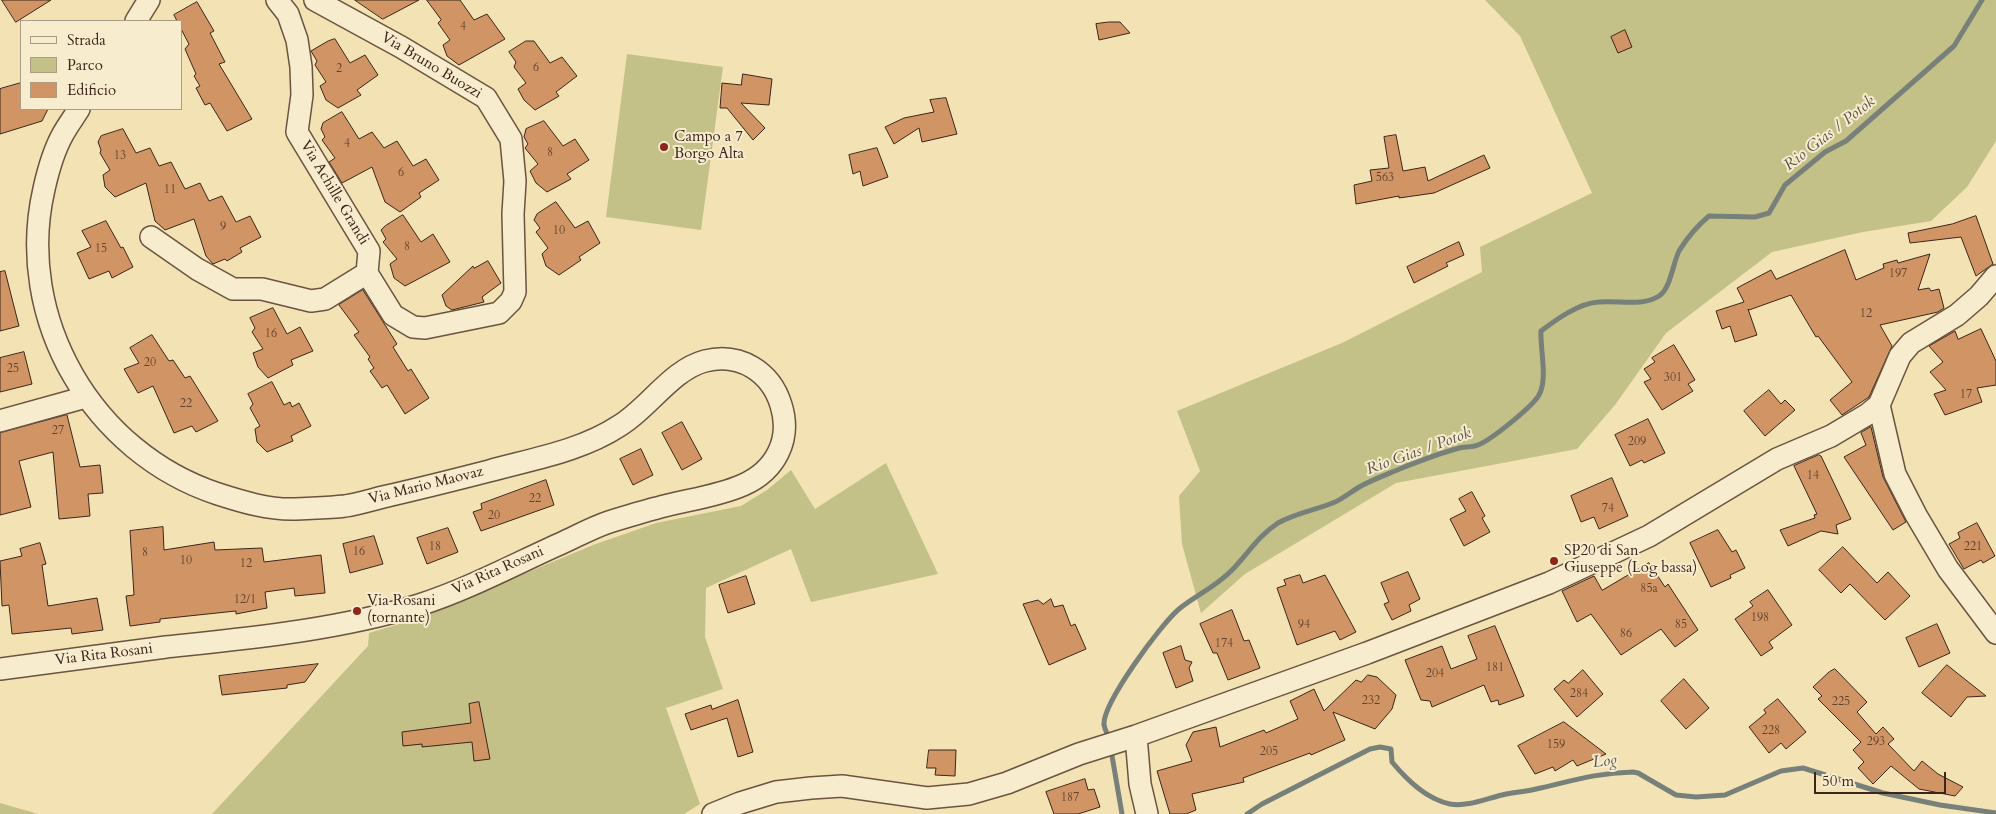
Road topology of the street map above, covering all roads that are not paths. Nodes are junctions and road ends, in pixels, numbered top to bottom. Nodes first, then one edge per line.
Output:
1 (150, 0) edge
2 (278, 0) edge
3 (315, 0) edge
4 (137, 20) edge
5 (78, 110) edge
6 (151, 237) dead end
7 (367, 273) junction
8 (1996, 276) edge
9 (767, 378) joint
10 (86, 397) junction
11 (1879, 406) junction
12 (0, 420) edge
13 (1996, 633) edge
14 (0, 669) edge
15 (1136, 736) junction
16 (713, 814) edge
17 (1148, 814) edge

1 - 4 street
2 - 7 street, Via Achille Grandi
3 - 7 street, Via Bruno Buozzi
5 - 10 street, Via Mario Maovaz
6 - 7 street
8 - 11 street
9 - 10 street, Via Mario Maovaz
9 - 14 street, Via Rita Rosani
10 - 12 street
11 - 13 street
11 - 15 street
15 - 16 street
15 - 17 street

